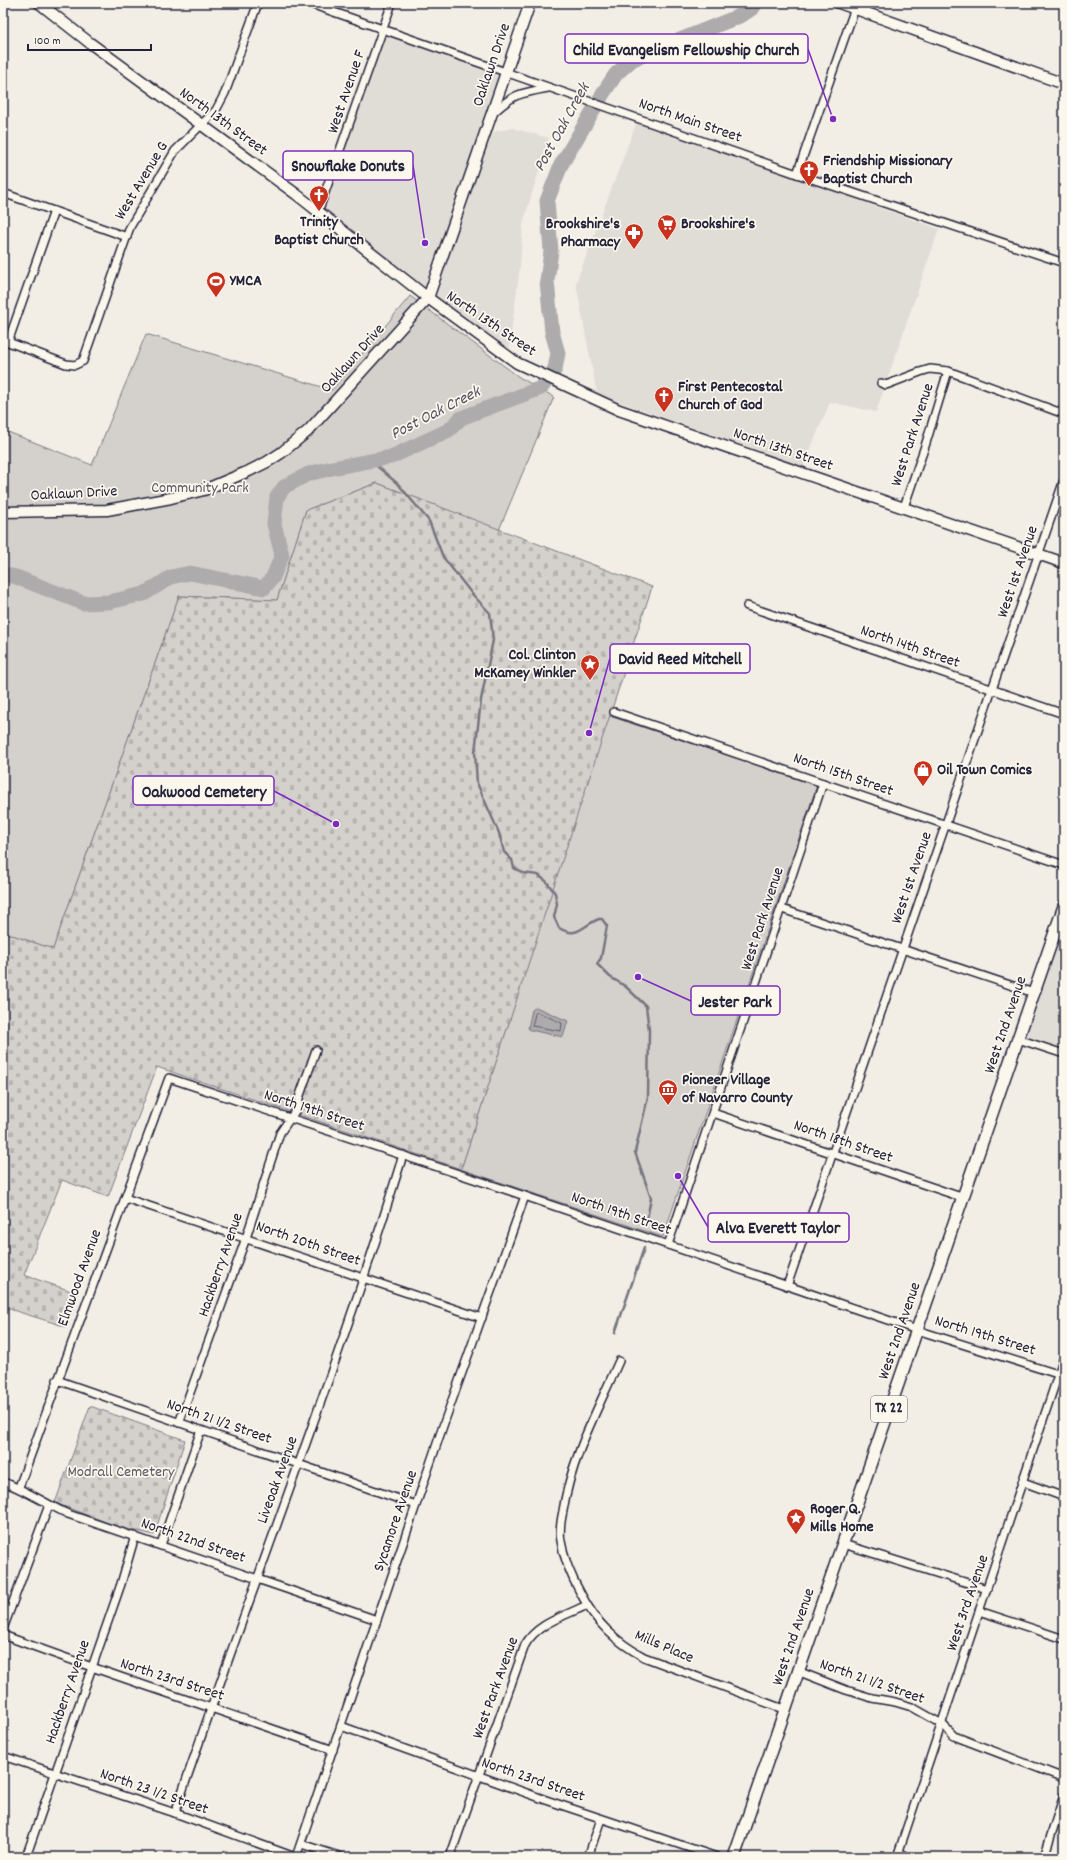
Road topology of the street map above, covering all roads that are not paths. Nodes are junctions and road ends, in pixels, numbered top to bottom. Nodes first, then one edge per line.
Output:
1 (39, 3) edge
2 (258, 3) edge
3 (308, 3) edge
4 (392, 3) edge
5 (530, 3) edge
6 (839, 3) edge
7 (855, 8) junction
8 (384, 30) junction
9 (506, 72) junction
10 (1064, 84) edge
11 (549, 87) junction
12 (489, 117) junction
13 (201, 124) junction
14 (797, 174) junction
15 (3, 193) edge
16 (54, 211) junction
17 (318, 212) junction
18 (127, 237) junction
19 (1064, 263) edge
20 (428, 298) junction
21 (5, 341) edge
22 (948, 371) junction
23 (881, 383) dead end
24 (1064, 414) edge
25 (1064, 480) edge
26 (904, 507) junction
27 (3, 512) edge
28 (1038, 554) junction
29 (1064, 563) edge
30 (747, 606) dead end
31 (992, 690) junction
32 (614, 712) dead end
33 (1064, 714) edge
34 (823, 783) junction
35 (946, 825) junction
36 (1064, 865) edge
37 (1064, 906) edge
38 (782, 909) junction
39 (903, 949) junction
40 (1034, 993) junction
41 (1018, 1039) junction
42 (316, 1050) dead end
43 (1064, 1054) edge
44 (169, 1078) joint
45 (713, 1112) junction
46 (291, 1118) junction
47 (833, 1153) junction
48 (404, 1155) junction
49 (525, 1196) junction
50 (125, 1198) junction
51 (964, 1198) junction
52 (246, 1238) junction
53 (668, 1245) junction
54 (364, 1278) junction
55 (787, 1286) junction
56 (482, 1318) junction
57 (917, 1330) junction
58 (1064, 1357) edge
59 (619, 1361) dead end
60 (1061, 1375) edge
61 (57, 1380) junction
62 (179, 1423) junction
63 (201, 1430) junction
64 (299, 1465) junction
65 (3, 1482) edge
66 (1023, 1482) junction
67 (19, 1487) junction
68 (1064, 1497) edge
69 (49, 1505) junction
70 (416, 1505) junction
71 (135, 1536) junction
72 (843, 1544) junction
73 (161, 1545) junction
74 (258, 1578) junction
75 (987, 1589) junction
76 (587, 1605) junction
77 (980, 1611) junction
78 (377, 1620) junction
79 (3, 1629) edge
80 (3, 1635) edge
81 (1064, 1639) edge
82 (91, 1668) junction
83 (800, 1672) junction
84 (211, 1707) junction
85 (786, 1710) junction
86 (942, 1724) junction
87 (341, 1726) junction
88 (333, 1750) junction
89 (3, 1756) edge
90 (55, 1774) junction
91 (478, 1776) junction
92 (1064, 1778) edge
93 (1064, 1795) edge
94 (175, 1813) junction
95 (601, 1819) junction
96 (301, 1844) junction
97 (898, 1855) edge
98 (26, 1857) edge
99 (296, 1857) edge
100 (342, 1857) edge
101 (450, 1857) edge
102 (588, 1857) edge
103 (717, 1857) edge
104 (734, 1857) edge
105 (908, 1857) edge
106 (1044, 1857) edge

1 - 13 street, North 13th Street
2 - 13 street, West Avenue G
3 - 8 street, North Main Street
4 - 8 street, West Avenue F
5 - 9 street, Oaklawn Drive
6 - 7 street
7 - 10 street
7 - 14 street
8 - 9 street, North Main Street
8 - 17 street, West Avenue F
9 - 11 street, North Main Street
9 - 12 street, Oaklawn Drive
11 - 12 street
11 - 14 street, North Main Street
12 - 20 street, Oaklawn Drive
13 - 17 street, North 13th Street
13 - 18 street, West Avenue G
14 - 19 street, North Main Street
15 - 16 street
16 - 18 street
16 - 21 street
17 - 20 street, North 13th Street
18 - 21 street, West Avenue G
20 - 26 street, North 13th Street
20 - 27 street, Oaklawn Drive
22 - 23 street
22 - 24 street
22 - 26 street, West Park Avenue
25 - 28 street, West 1st Avenue
26 - 28 street, North 13th Street
28 - 29 street, North 13th Street
28 - 31 street, West 1st Avenue
30 - 31 street, North 14th Street
31 - 33 street, North 14th Street
31 - 35 street, West 1st Avenue
32 - 34 street, North 15th Street
34 - 35 street, North 15th Street
34 - 38 street, West Park Avenue
35 - 36 street, North 15th Street
35 - 39 street, West 1st Avenue
37 - 40 main road, West 2nd Avenue / TX 22
38 - 39 street
38 - 45 street, West Park Avenue
39 - 40 street
39 - 47 street, West 1st Avenue
40 - 41 main road, West 2nd Avenue / TX 22
41 - 43 street
41 - 51 main road, West 2nd Avenue / TX 22
42 - 46 street, Hackberry Avenue
44 - 46 street, North 19th Street
44 - 50 street, Elmwood Avenue
45 - 47 street, North 18th Street
45 - 53 street, West Park Avenue
46 - 48 street, North 19th Street
46 - 52 street, Hackberry Avenue
47 - 51 street, North 18th Street
47 - 55 street, West 1st Avenue
48 - 49 street, North 19th Street
48 - 54 street, Liveoak Avenue
49 - 53 street, North 19th Street
49 - 56 street, Sycamore Avenue
50 - 52 street, North 20th Street
50 - 61 street, Elmwood Avenue
51 - 57 main road, West 2nd Avenue / TX 22
52 - 54 street, North 20th Street
52 - 62 street, Hackberry Avenue
53 - 55 street, North 19th Street
54 - 56 street, North 20th Street
54 - 64 street, Liveoak Avenue
55 - 57 street, North 19th Street
56 - 70 street, Sycamore Avenue
57 - 60 street, North 19th Street
57 - 72 main road, West 2nd Avenue / TX 22
58 - 60 street, West 3rd Avenue
59 - 76 street, Mills Place
60 - 66 street, West 3rd Avenue
61 - 62 street, North 21 1/2 Street
61 - 67 street, Elmwood Avenue
62 - 63 street, North 21 1/2 Street
63 - 64 street, North 21 1/2 Street
63 - 73 street
64 - 70 street, North 21 1/2 Street
64 - 74 street, Liveoak Avenue
65 - 67 street, North 22nd Street
66 - 68 street
66 - 75 street, West 3rd Avenue
67 - 69 street, North 22nd Street
69 - 71 street, North 22nd Street
69 - 79 street
70 - 78 street, Sycamore Avenue
71 - 73 street, North 22nd Street
71 - 82 street, Hackberry Avenue
72 - 75 street
72 - 83 main road, West 2nd Avenue / TX 22
73 - 74 street, North 22nd Street
74 - 78 street, North 22nd Street
74 - 84 street, Liveoak Avenue
75 - 77 street, West 3rd Avenue
76 - 85 street, Mills Place
76 - 91 street, West Park Avenue
77 - 81 street
77 - 86 street, West 3rd Avenue
78 - 87 street, Sycamore Avenue
80 - 82 street, North 23rd Street
82 - 84 street, North 23rd Street
82 - 90 street, Hackberry Avenue
83 - 85 main road, West 2nd Avenue / TX 22
83 - 86 street, North 21 1/2 Street
84 - 88 street, North 23rd Street
84 - 94 street, Liveoak Avenue
85 - 104 main road, West 2nd Avenue / TX 22
86 - 92 street, North 21 1/2 Street
86 - 97 street, West 3rd Avenue
87 - 88 street, Sycamore Avenue
87 - 91 street, North 23rd Street
88 - 96 street, Sycamore Avenue
89 - 90 street, North 23 1/2 Street
90 - 94 street, North 23 1/2 Street
90 - 98 street, Hackberry Avenue
91 - 95 street, North 23rd Street
91 - 101 street, West Park Avenue
93 - 106 street
94 - 99 street, North 23 1/2 Street
95 - 102 street
95 - 103 street, North 23rd Street
96 - 99 street, Sycamore Avenue
96 - 100 street
97 - 105 street

